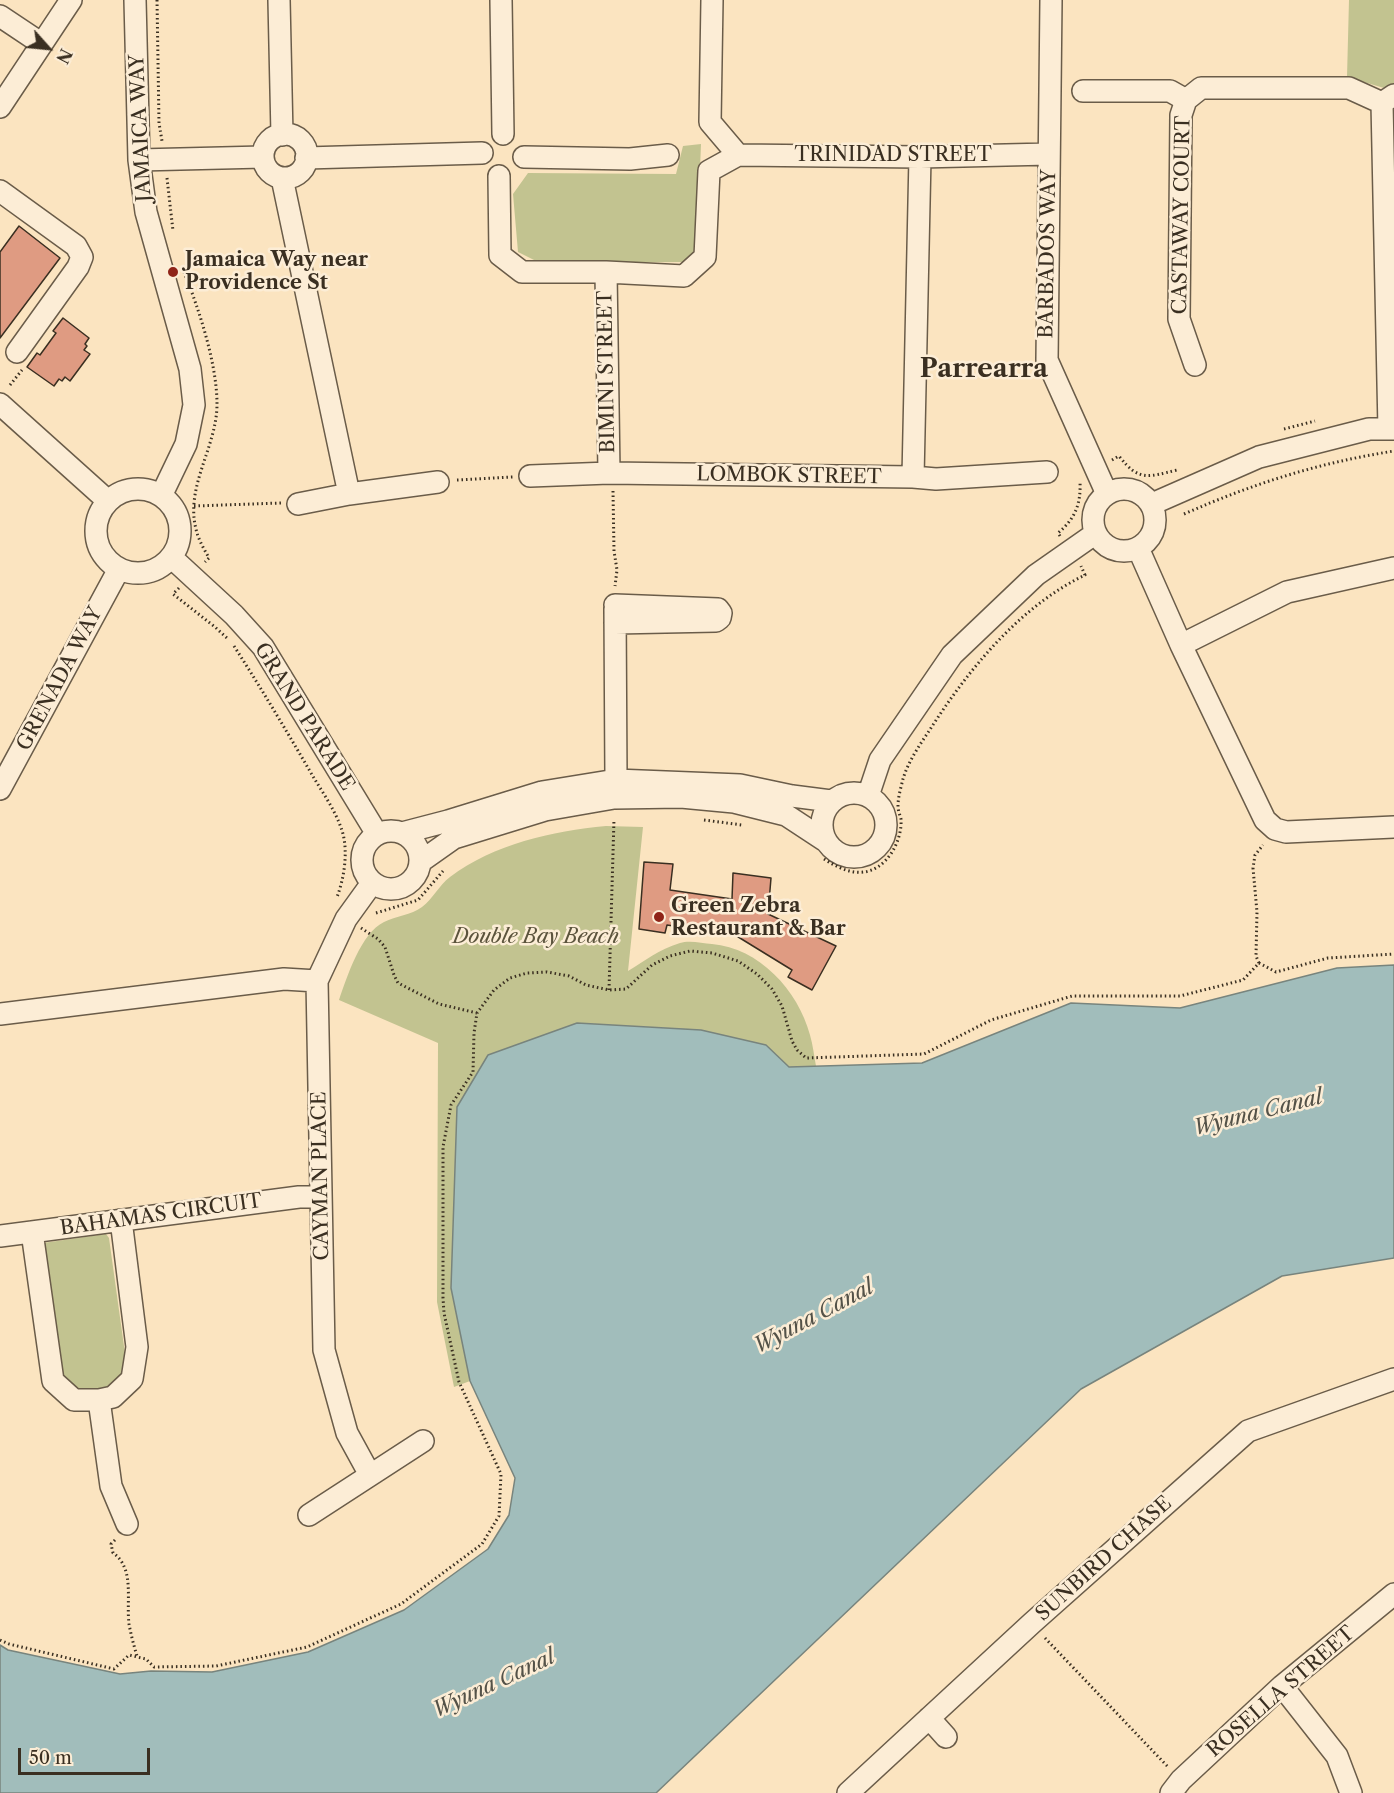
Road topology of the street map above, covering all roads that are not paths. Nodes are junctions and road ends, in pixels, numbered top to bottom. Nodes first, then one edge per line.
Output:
1 (71, 0) edge
2 (135, 0) edge
3 (279, 0) edge
4 (501, 0) edge
5 (712, 0) edge
6 (1050, 0) edge
7 (0, 16) edge
8 (42, 44) junction
9 (1083, 91) dead end
10 (1388, 99) edge
11 (1186, 100) junction
12 (0, 107) edge
13 (503, 134) junction
14 (282, 135) junction
15 (482, 153) junction
16 (1049, 154) junction
17 (668, 155) dead end
18 (738, 155) junction
19 (263, 157) junction
20 (524, 157) junction
21 (920, 157) junction
22 (306, 158) junction
23 (139, 160) junction
24 (499, 176) junction
25 (282, 177) junction
26 (0, 192) edge
27 (606, 272) junction
28 (1390, 293) edge
29 (17, 352) dead end
30 (1195, 365) dead end
31 (0, 404) edge
32 (1391, 429) edge
33 (1047, 472) dead end
34 (609, 473) junction
35 (530, 476) road end
36 (913, 477) junction
37 (438, 482) road end
38 (349, 494) junction
39 (1107, 494) junction
40 (161, 496) junction
41 (108, 501) junction
42 (298, 504) road end
43 (1152, 504) junction
44 (1096, 533) junction
45 (1138, 548) junction
46 (171, 557) junction
47 (1394, 568) edge
48 (119, 569) junction
49 (615, 606) road end
50 (1181, 645) junction
51 (2, 779) edge
52 (616, 780) junction
53 (868, 796) junction
54 (831, 801) junction
55 (1394, 827) edge
56 (402, 833) junction
57 (377, 834) junction
58 (823, 849) junction
59 (420, 861) junction
60 (372, 883) junction
61 (317, 981) junction
62 (0, 1014) edge
63 (321, 1197) junction
64 (121, 1220) junction
65 (32, 1232) junction
66 (0, 1236) edge
67 (1394, 1379) edge
68 (99, 1400) junction
69 (423, 1441) dead end
70 (370, 1475) junction
71 (309, 1515) dead end
72 (127, 1524) road end
73 (1394, 1594) edge
74 (1282, 1686) junction
75 (929, 1718) junction
76 (945, 1737) dead end
77 (1176, 1786) edge
78 (848, 1793) edge
79 (1351, 1793) edge

1 - 8 street
2 - 23 street, JAMAICA WAY
3 - 14 street
4 - 13 street
5 - 18 street
6 - 16 street, BARBADOS WAY
7 - 8 street
8 - 12 street
9 - 11 street
10 - 11 street
10 - 28 street
11 - 30 street, CASTAWAY COURT
13 - 15 street
13 - 20 street
14 - 19 street
14 - 22 street
15 - 22 street
15 - 24 street
16 - 21 street, TRINIDAD STREET
16 - 39 street, BARBADOS WAY
17 - 20 street
18 - 21 street, TRINIDAD STREET
18 - 27 street
19 - 23 street
19 - 25 street
20 - 24 street
21 - 36 street
22 - 25 street
23 - 40 street, JAMAICA WAY
24 - 27 street
25 - 38 street
26 - 29 street
27 - 34 street, BIMINI STREET
28 - 32 street
31 - 41 street
32 - 43 street
33 - 36 street, LOMBOK STREET
34 - 35 street, LOMBOK STREET
34 - 36 street, LOMBOK STREET
37 - 38 street
38 - 42 street
39 - 43 street
39 - 44 street
40 - 41 street
40 - 46 street
41 - 48 street
43 - 45 street
44 - 45 street
44 - 53 street
45 - 50 street
46 - 48 street
46 - 57 street, GRAND PARADE
47 - 50 street
48 - 51 street, GRENADA WAY
49 - 52 street
50 - 55 street
52 - 54 street
52 - 56 street
53 - 54 street
53 - 58 street
54 - 58 street
56 - 57 street
56 - 59 street
57 - 60 street
58 - 59 street
59 - 60 street
60 - 61 street, CAYMAN PLACE
61 - 62 street
61 - 63 street, CAYMAN PLACE
63 - 64 street, BAHAMAS CIRCUIT
63 - 70 street, CAYMAN PLACE
64 - 65 street, BAHAMAS CIRCUIT
64 - 68 street
65 - 66 street, BAHAMAS CIRCUIT
65 - 68 street
67 - 75 street, SUNBIRD CHASE
68 - 72 street
69 - 70 street
70 - 71 street
73 - 74 street, ROSELLA STREET
74 - 77 street, ROSELLA STREET
74 - 79 street
75 - 76 street
75 - 78 street, SUNBIRD CHASE

